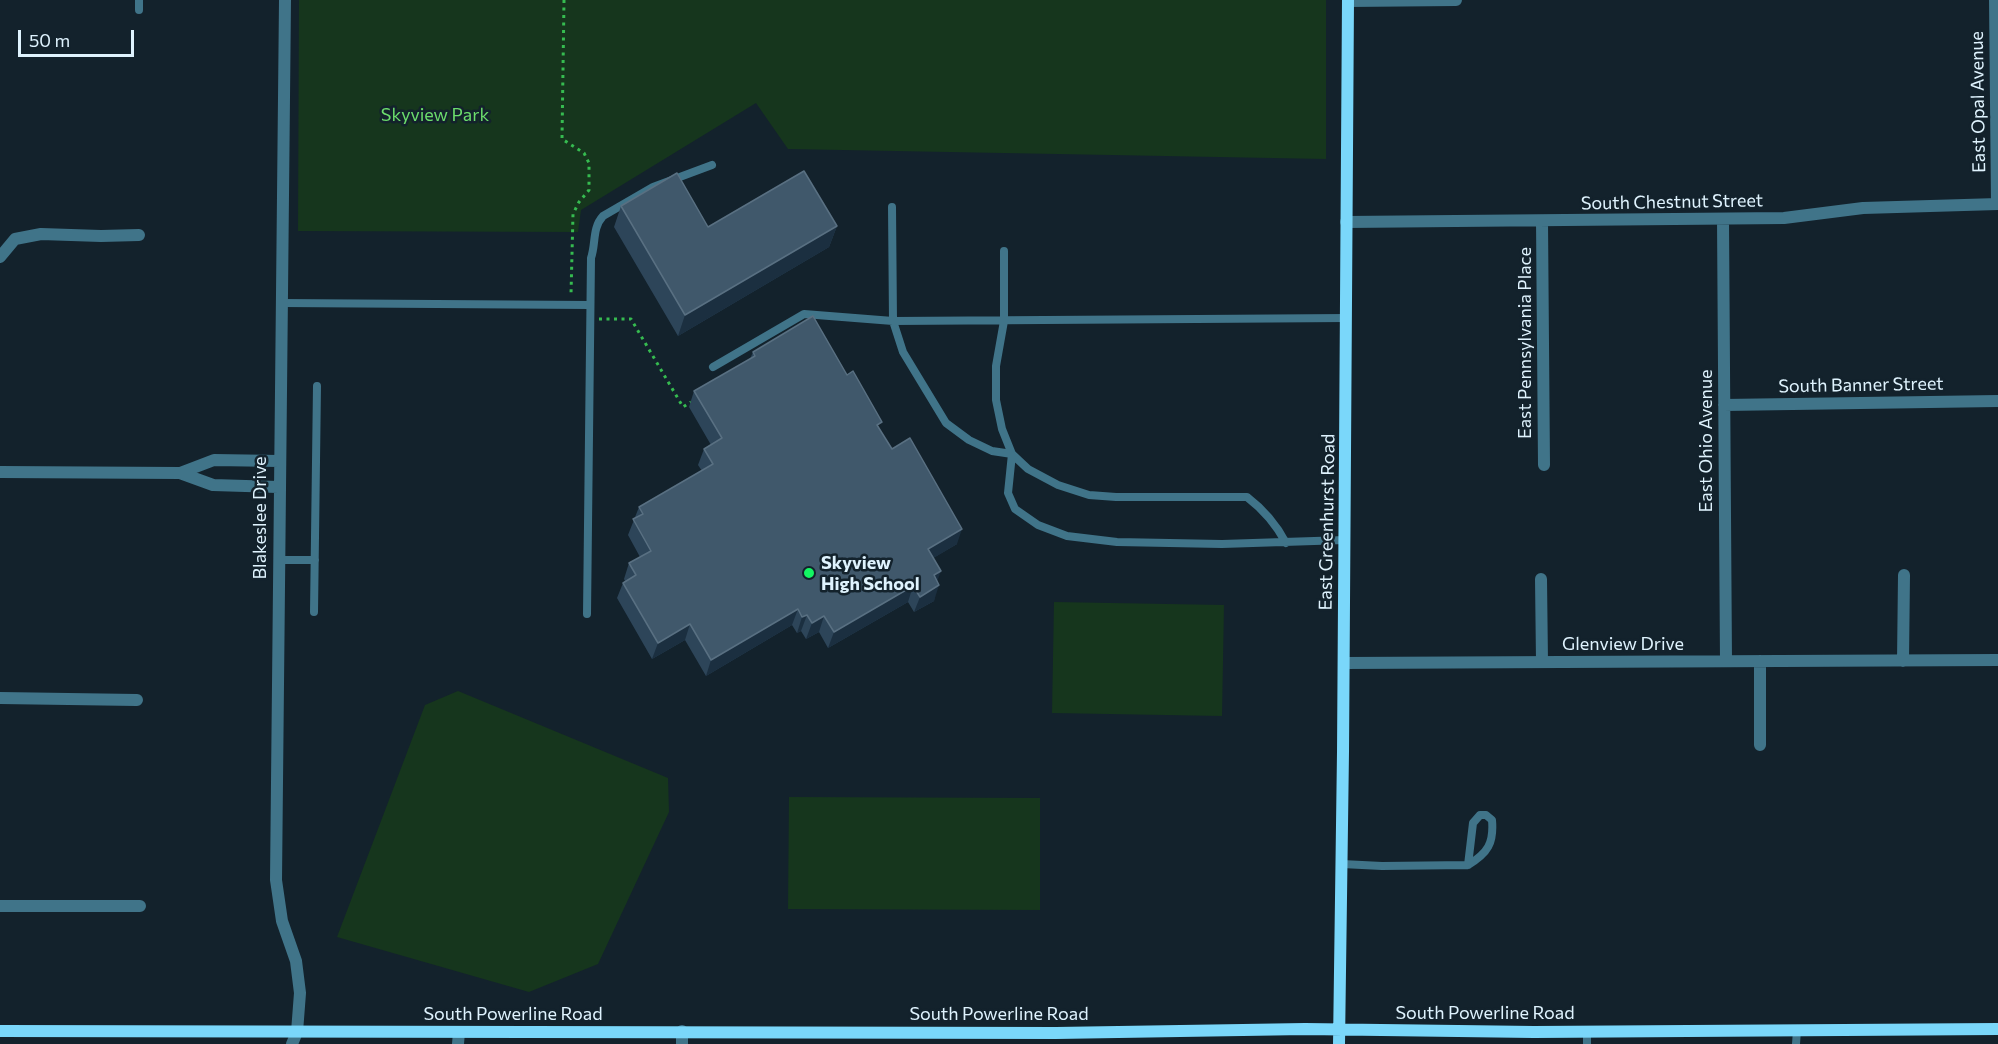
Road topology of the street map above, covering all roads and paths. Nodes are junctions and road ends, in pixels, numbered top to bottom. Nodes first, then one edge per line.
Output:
1 (139, 0) edge
2 (285, 0) edge
3 (564, 0) edge
4 (1456, 0) edge
5 (1995, 0) edge
6 (1348, 1) edge
7 (139, 10) dead end
8 (712, 165) dead end
9 (1998, 204) edge
10 (892, 207) dead end
11 (1723, 220) junction
12 (1542, 221) junction
13 (1346, 222) junction
14 (139, 235) dead end
15 (1004, 251) dead end
16 (0, 256) edge
17 (281, 303) junction
18 (571, 305) junction
19 (590, 305) junction
20 (1347, 318) junction
21 (590, 320) junction
22 (893, 321) junction
23 (1004, 321) junction
24 (713, 367) dead end
25 (316, 386) dead end
26 (1998, 401) edge
27 (693, 402) edge
28 (1724, 405) junction
29 (1012, 454) junction
30 (279, 461) junction
31 (1544, 465) dead end
32 (0, 472) edge
33 (180, 473) junction
34 (279, 487) junction
35 (1345, 540) junction
36 (1286, 543) junction
37 (278, 560) junction
38 (315, 560) junction
39 (1904, 575) dead end
40 (1541, 579) dead end
41 (314, 612) dead end
42 (587, 614) dead end
43 (1903, 660) junction
44 (1998, 660) edge
45 (1726, 661) junction
46 (1760, 661) junction
47 (1542, 662) junction
48 (1344, 663) junction
49 (0, 698) edge
50 (137, 700) dead end
51 (1760, 745) dead end
52 (1342, 864) junction
53 (1468, 865) junction
54 (0, 906) edge
55 (140, 906) dead end
56 (1338, 1029) junction
57 (1998, 1029) edge
58 (1797, 1030) junction
59 (0, 1031) edge
60 (682, 1031) junction
61 (295, 1038) edge
62 (459, 1038) edge
63 (1587, 1038) edge
64 (682, 1044) edge
65 (1338, 1044) edge
66 (1796, 1044) edge

1 - 7 lane
2 - 17 street, Blakeslee Drive
3 - 18 path
4 - 6 street
5 - 9 street, East Opal Avenue
6 - 13 street, East Greenhurst Road
8 - 19 lane
9 - 11 street, South Chestnut Street
10 - 22 lane
11 - 12 street, South Chestnut Street
11 - 28 street, East Ohio Avenue
12 - 13 street, South Chestnut Street
12 - 31 street, East Pennsylvania Place
13 - 20 street, East Greenhurst Road
14 - 16 street
15 - 23 lane
17 - 18 lane
17 - 30 street, Blakeslee Drive
18 - 19 lane
19 - 21 lane
20 - 23 lane
20 - 35 street, East Greenhurst Road
21 - 27 path
21 - 42 lane
22 - 23 lane
22 - 24 lane
22 - 29 lane
23 - 29 lane
25 - 38 lane
26 - 28 street, South Banner Street
28 - 45 street, East Ohio Avenue
29 - 36 lane
29 - 36 lane
30 - 33 street
30 - 34 street, Blakeslee Drive
32 - 33 street
33 - 34 street
34 - 37 street, Blakeslee Drive
35 - 36 lane
35 - 48 street, East Greenhurst Road
37 - 38 lane
37 - 61 street, Blakeslee Drive
38 - 41 lane
39 - 43 street
40 - 47 street
43 - 44 street, Glenview Drive
43 - 46 street, Glenview Drive
45 - 46 street, Glenview Drive
45 - 47 street, Glenview Drive
46 - 51 street
47 - 48 street, Glenview Drive
48 - 52 street, East Greenhurst Road
49 - 50 street
52 - 53 lane
52 - 56 street, East Greenhurst Road
53 - 53 lane
54 - 55 street
56 - 60 street, South Powerline Road
56 - 63 street, South Powerline Road
56 - 65 street, East Greenhurst Road
57 - 58 street, South Powerline Road
58 - 63 street, South Powerline Road
58 - 66 lane
59 - 61 street, South Powerline Road
60 - 62 street, South Powerline Road
60 - 64 street
61 - 62 street, South Powerline Road

